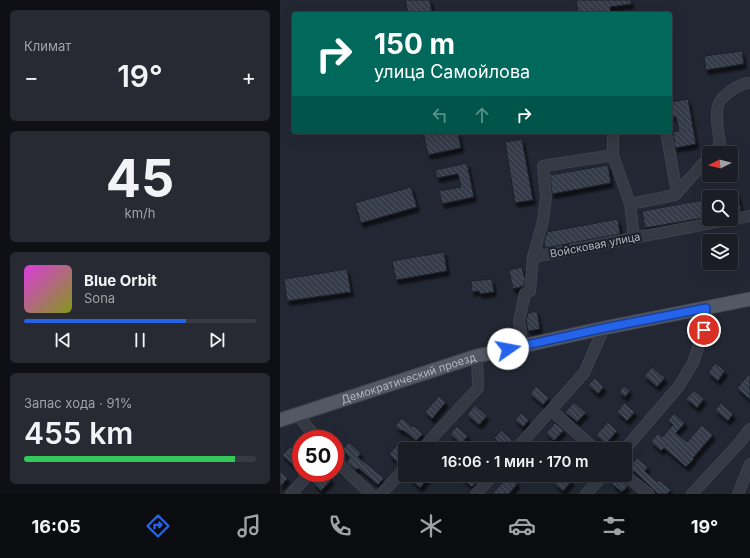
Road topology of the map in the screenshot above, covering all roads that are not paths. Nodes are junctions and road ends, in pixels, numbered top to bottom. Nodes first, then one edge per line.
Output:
1 (750, 83) edge
2 (613, 134) edge
3 (666, 134) edge
4 (719, 146) edge
5 (613, 155) junction
6 (702, 165) edge
7 (678, 193) junction
8 (630, 204) junction
9 (750, 216) edge
10 (634, 238) junction
11 (533, 257) junction
12 (750, 299) edge
13 (706, 308) junction
14 (604, 328) junction
15 (523, 346) junction
16 (477, 356) junction
17 (551, 410) junction
18 (297, 414) junction
19 (280, 420) edge
20 (750, 429) edge
21 (310, 430) edge
22 (745, 441) edge
23 (428, 442) edge
24 (522, 442) edge
25 (587, 442) edge
26 (631, 442) edge
27 (750, 464) edge
28 (344, 468) edge
29 (398, 476) edge
30 (632, 481) edge
31 (302, 482) edge
32 (487, 482) edge
33 (597, 482) edge
34 (291, 494) edge
35 (372, 494) edge
36 (381, 494) edge
37 (476, 494) edge
38 (586, 494) edge
39 (649, 494) edge
40 (692, 494) edge
41 (738, 494) edge

1 - 4 street
2 - 5 street
3 - 7 street
5 - 8 street
5 - 11 street
6 - 7 street
7 - 8 street
8 - 10 street
9 - 10 street, Войсковая улица
10 - 11 street, Войсковая улица
11 - 15 street
12 - 13 main road, Демократический проезд
13 - 14 main road, Демократический проезд
13 - 26 street
14 - 15 main road, Демократический проезд
14 - 17 street
15 - 16 main road, Демократический проезд
16 - 18 main road, Демократический проезд
16 - 23 street
17 - 24 street
17 - 25 street
18 - 19 main road, Демократический проезд
18 - 21 street
20 - 22 street
22 - 40 street
27 - 41 street
28 - 35 street
29 - 36 street
30 - 39 street
31 - 34 street
32 - 37 street
33 - 38 street

